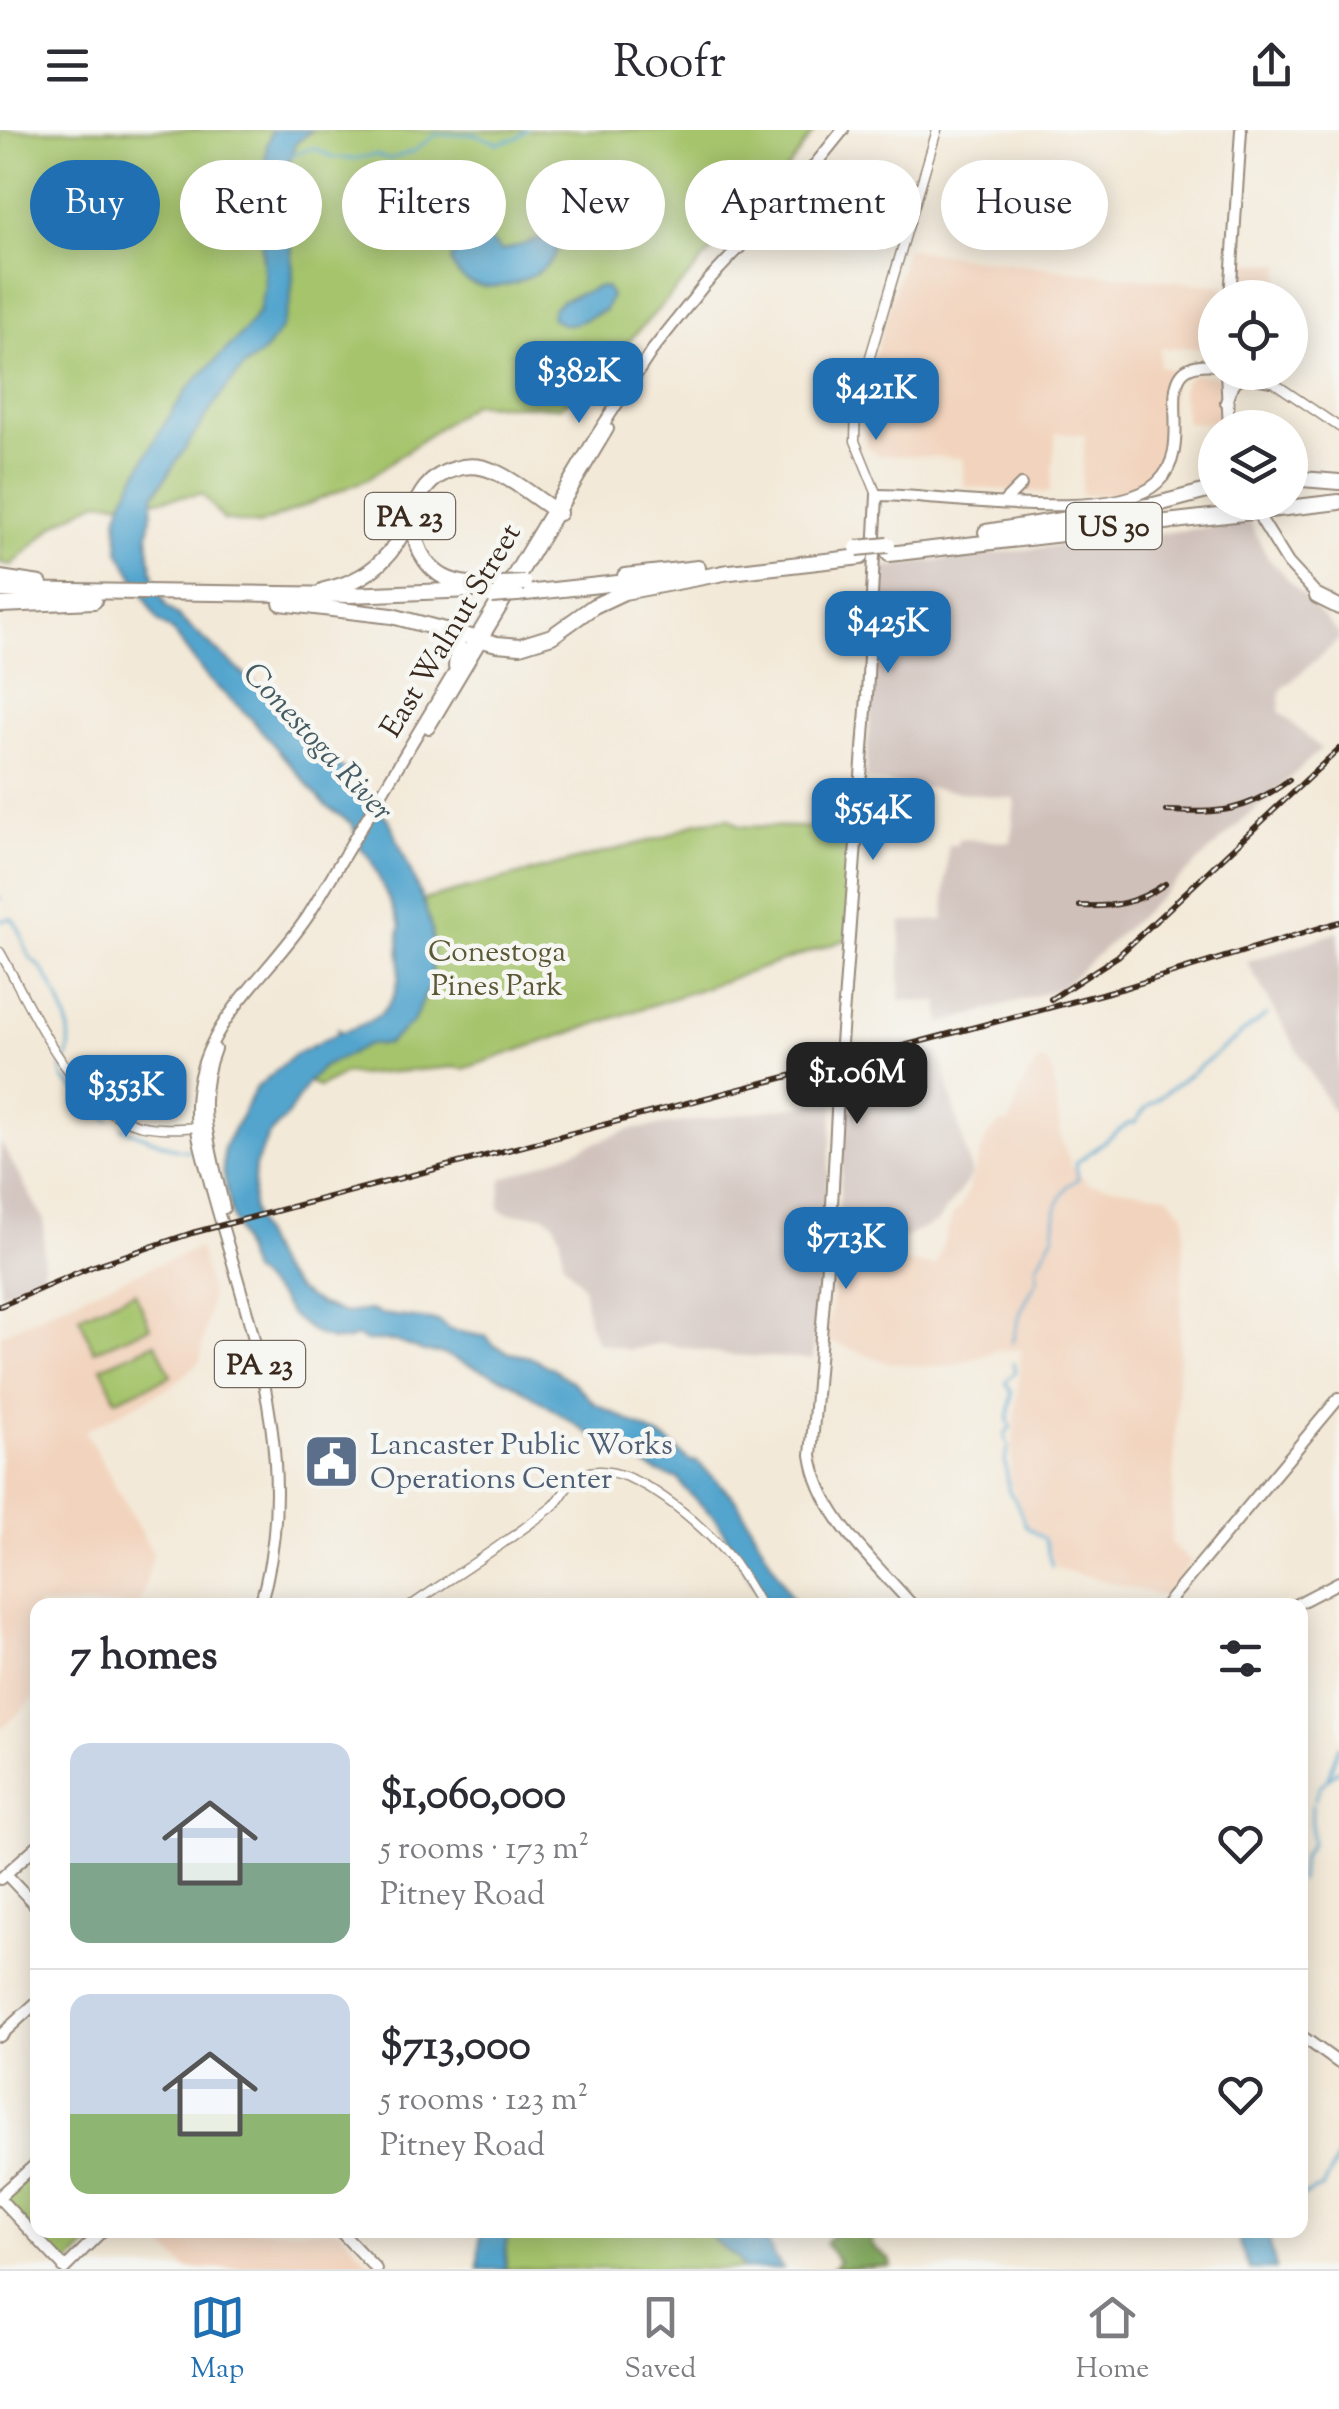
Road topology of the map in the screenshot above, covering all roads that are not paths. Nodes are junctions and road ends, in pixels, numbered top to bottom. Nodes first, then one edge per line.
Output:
1 (846, 130) edge
2 (937, 130) edge
3 (1241, 130) edge
4 (1231, 280) edge
5 (1198, 366) edge
6 (1226, 390) edge
7 (1231, 390) edge
8 (1284, 390) edge
9 (1226, 402) junction
10 (1227, 410) edge
11 (1339, 428) edge
12 (1308, 479) edge
13 (1339, 482) edge
14 (1198, 492) edge
15 (877, 495) junction
16 (1339, 499) edge
17 (1004, 502) junction
18 (1308, 503) edge
19 (1042, 504) junction
20 (1308, 508) edge
21 (1198, 511) edge
22 (554, 513) junction
23 (1339, 514) edge
24 (1198, 517) edge
25 (1261, 520) edge
26 (934, 540) junction
27 (889, 550) junction
28 (859, 553) junction
29 (729, 572) junction
30 (0, 578) edge
31 (521, 588) junction
32 (496, 589) junction
33 (0, 594) edge
34 (111, 594) junction
35 (1317, 596) joint
36 (264, 598) junction
37 (0, 604) edge
38 (1339, 610) edge
39 (445, 630) junction
40 (478, 639) junction
41 (456, 668) junction
42 (415, 744) junction
43 (0, 952) edge
44 (201, 1127) junction
45 (1339, 1398) edge
46 (1339, 1582) edge
47 (265, 1598) edge
48 (422, 1598) edge
49 (756, 1598) edge
50 (906, 1598) edge
51 (1172, 1598) edge
52 (1308, 1598) edge
53 (30, 1851) edge
54 (3, 1876) edge
55 (30, 1901) edge
56 (30, 2009) edge
57 (0, 2036) edge
58 (1308, 2040) edge
59 (1339, 2063) edge
60 (30, 2169) edge
61 (0, 2197) edge
62 (30, 2231) edge
63 (36, 2238) edge
64 (95, 2238) edge
65 (347, 2238) edge
66 (64, 2269) edge
67 (376, 2269) edge

1 - 22 main road, East Walnut Street
2 - 15 street
3 - 4 main road
5 - 19 main road
6 - 9 main road
7 - 9 main road
8 - 11 street
9 - 10 main road
12 - 13 highway
14 - 26 highway
15 - 17 main road
15 - 50 main road, bridge
16 - 18 highway, US 30
17 - 19 main road
17 - 19 main road
20 - 23 highway
21 - 26 highway, US 30
22 - 32 highway
22 - 36 highway, PA 23
22 - 40 main road, East Walnut Street
24 - 27 highway, US 30
25 - 35 main road, bridge
26 - 27 highway, US 30
27 - 28 highway, US 30
28 - 29 highway, US 30
28 - 31 highway, US 30
29 - 31 highway, US 30
29 - 40 highway
30 - 34 highway
31 - 32 highway, US 30, bridge
32 - 36 highway, US 30
33 - 34 highway, US 30
34 - 36 highway, US 30
34 - 37 highway
35 - 38 highway
36 - 39 highway
39 - 40 highway
39 - 41 highway
40 - 41 main road, East Walnut Street
40 - 42 main road, East Walnut Street / PA 23
41 - 42 main road, East Walnut Street / PA 23
42 - 44 main road, East Walnut Street / PA 23
43 - 44 street
44 - 47 main road, East Walnut Street / PA 23
45 - 51 main road
46 - 52 main road
48 - 49 street
53 - 54 main road
54 - 55 main road
56 - 57 main road
58 - 59 main road
60 - 61 main road
61 - 62 main road
63 - 66 main road
64 - 66 main road
65 - 67 main road

